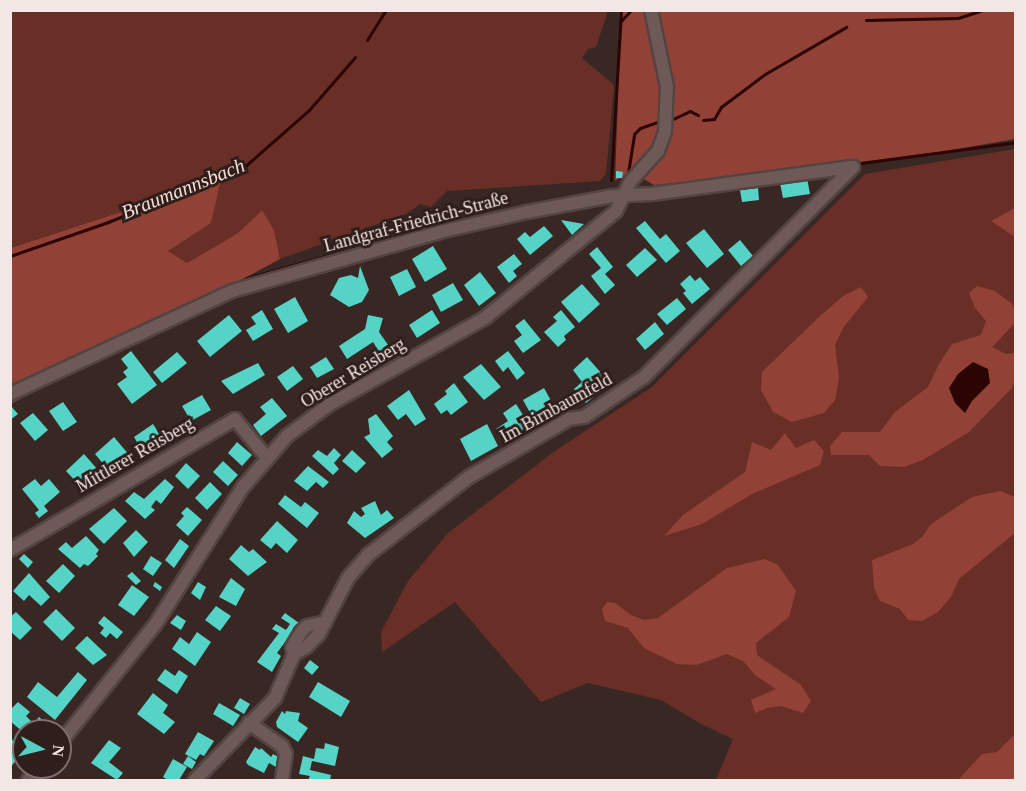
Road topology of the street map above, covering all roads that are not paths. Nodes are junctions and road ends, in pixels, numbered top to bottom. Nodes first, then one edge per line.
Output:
1 (651, 10) edge
2 (853, 167) joint
3 (624, 196) junction
4 (10, 394) edge
5 (267, 458) junction
6 (10, 550) edge
7 (249, 723) junction
8 (72, 728) edge
9 (195, 780) edge
10 (282, 780) edge

1 - 3 street, Oberer Reisberg
2 - 3 street, Landgraf-Friedrich-Straße
2 - 7 street, Im Birnbaumfeld
3 - 4 street, Landgraf-Friedrich-Straße
3 - 5 street, Oberer Reisberg
5 - 6 street, Mittlerer Reisberg
5 - 8 street, Oberer Reisberg
7 - 9 street, Im Birnbaumfeld
7 - 10 street

